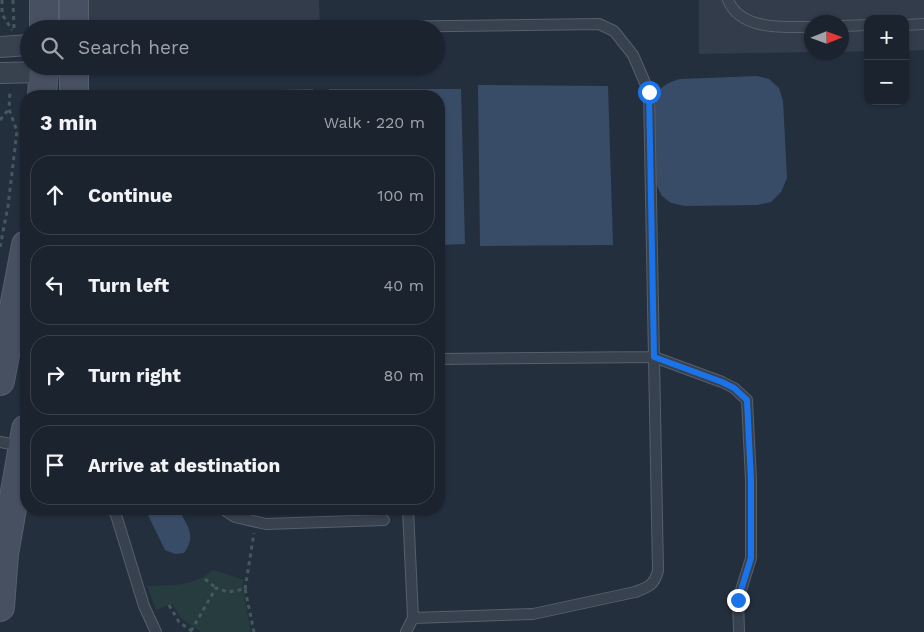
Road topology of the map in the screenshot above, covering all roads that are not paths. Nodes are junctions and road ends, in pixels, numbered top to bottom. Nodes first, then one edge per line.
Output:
1 (44, 0) edge
2 (74, 0) edge
3 (728, 0) edge
4 (44, 20) edge
5 (74, 20) edge
6 (909, 24) edge
7 (924, 24) edge
8 (864, 25) edge
9 (445, 26) edge
10 (849, 26) edge
11 (804, 27) edge
12 (20, 39) edge
13 (0, 47) edge
14 (0, 73) edge
15 (20, 74) edge
16 (74, 75) edge
17 (74, 90) edge
18 (20, 276) edge
19 (654, 357) junction
20 (445, 359) edge
21 (0, 381) edge
22 (19, 441) edge
23 (116, 515) edge
24 (232, 515) edge
25 (408, 515) edge
26 (384, 520) dead end
27 (0, 607) edge
28 (413, 618) junction
29 (156, 632) edge
30 (406, 632) edge
31 (739, 632) edge

1 - 4 main road
2 - 5 main road
3 - 11 lane
6 - 7 lane
8 - 10 lane
9 - 19 lane
12 - 13 street
14 - 15 street
16 - 17 main road
18 - 21 main road
19 - 20 lane
19 - 28 lane
19 - 31 lane
22 - 27 main road
23 - 29 lane
24 - 26 lane
25 - 28 lane
28 - 30 lane

